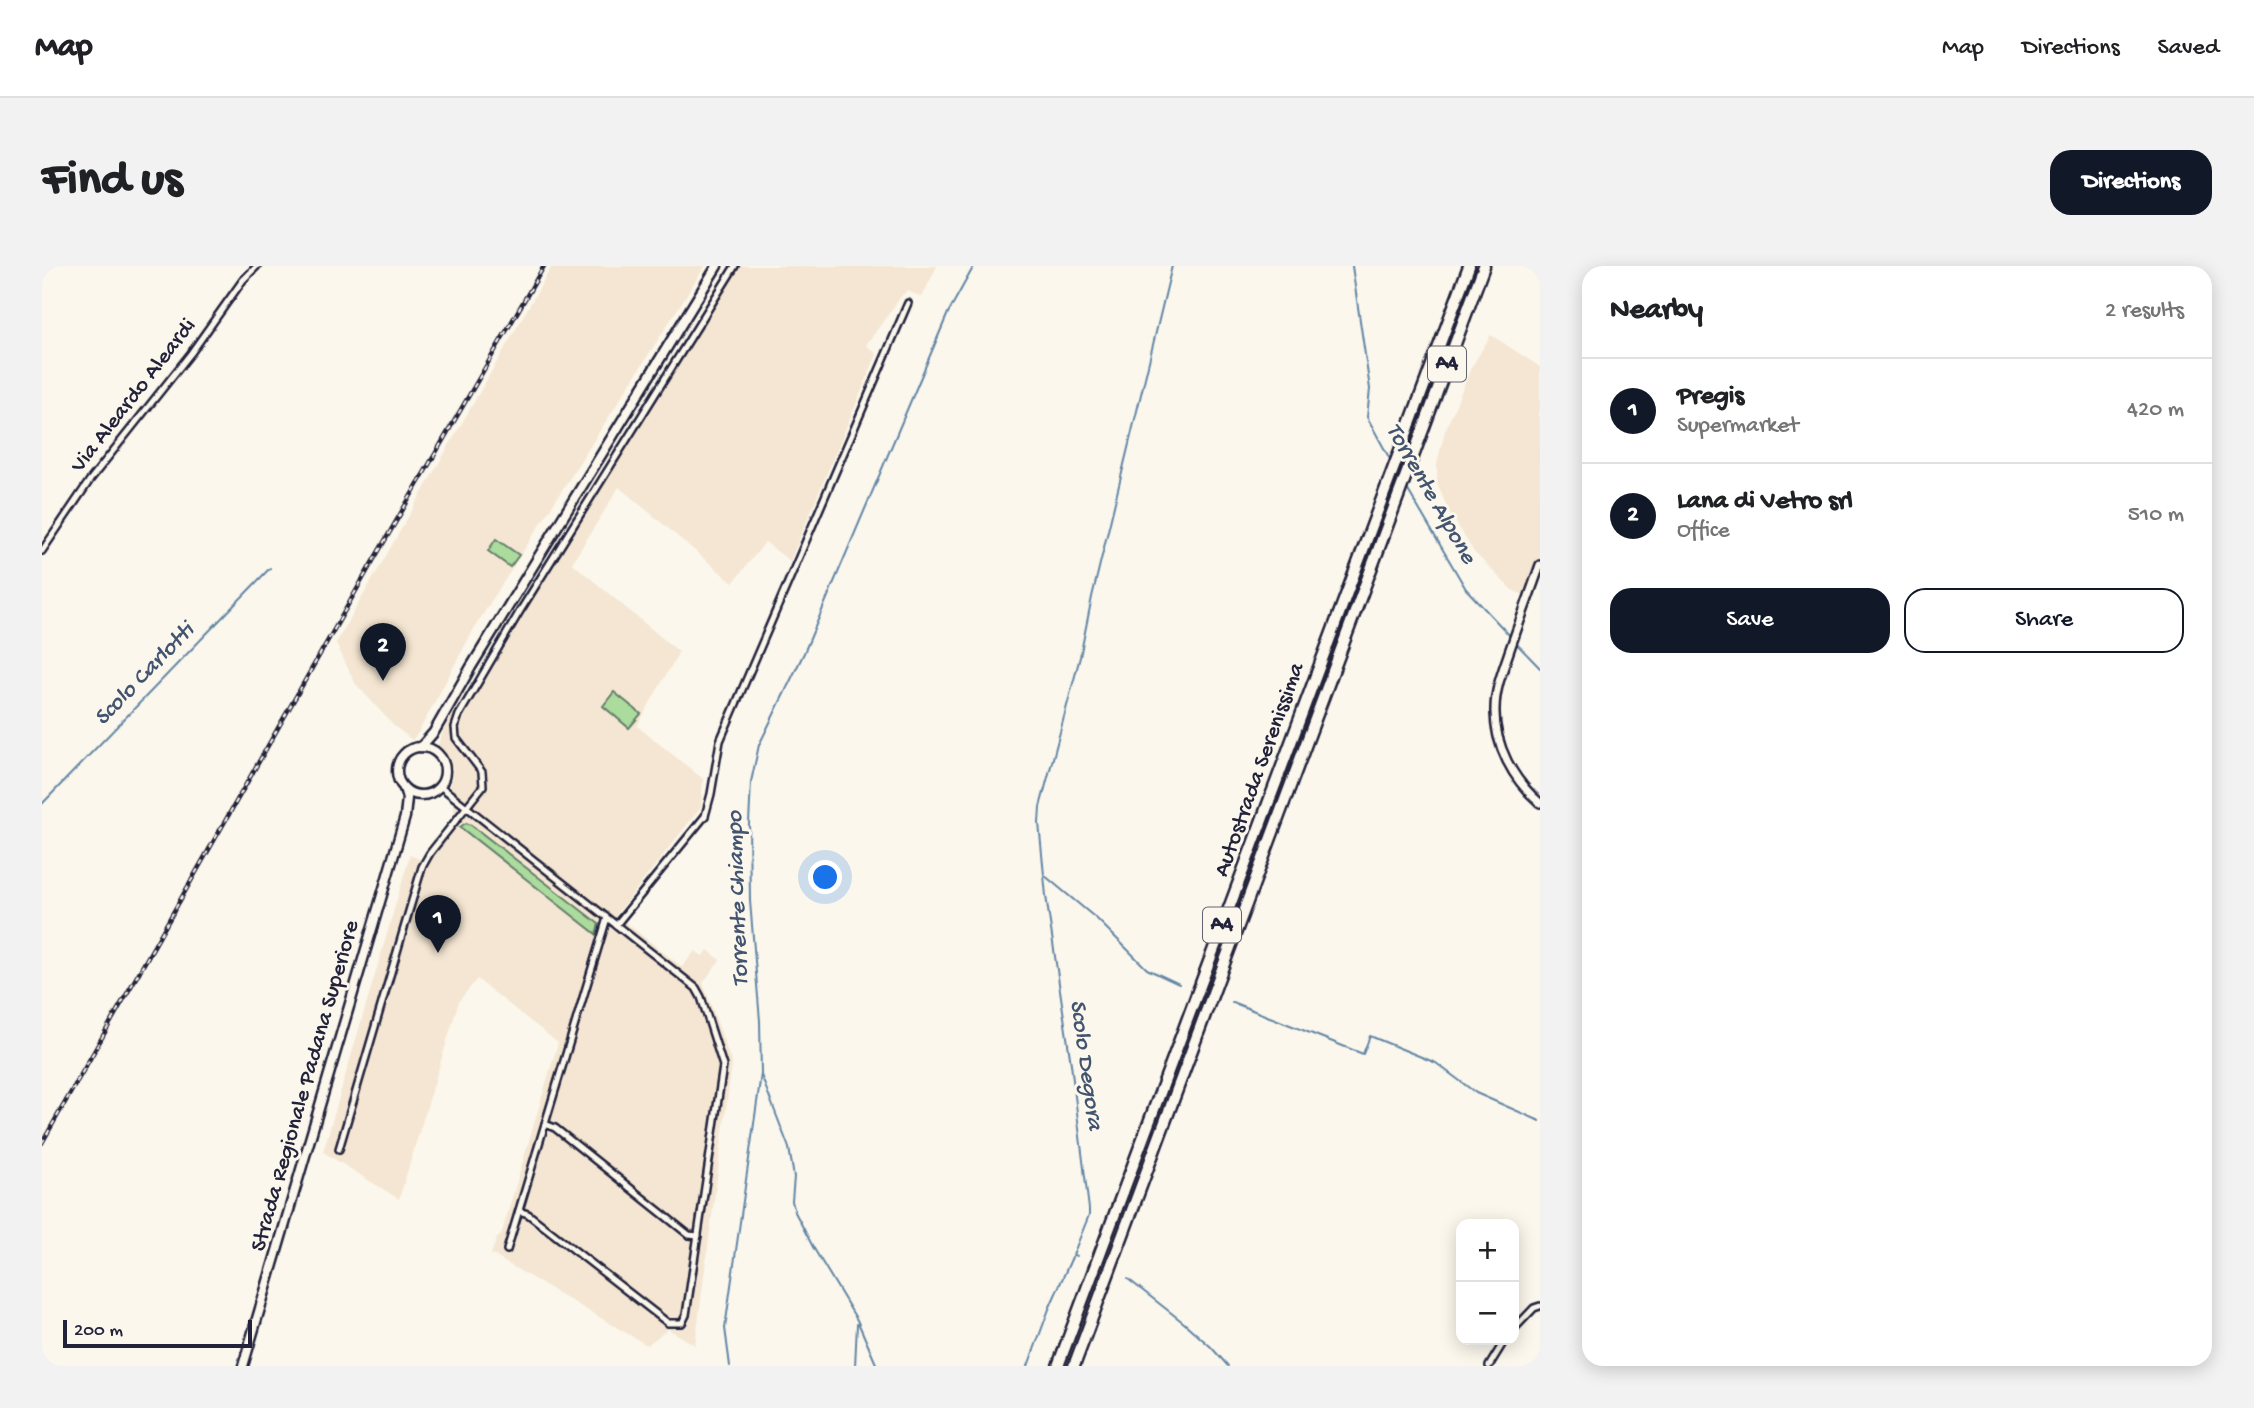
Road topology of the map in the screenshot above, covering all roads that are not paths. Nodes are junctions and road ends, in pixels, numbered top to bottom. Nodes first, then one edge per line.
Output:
1 (257, 266) edge
2 (717, 266) edge
3 (735, 266) edge
4 (1469, 266) edge
5 (1484, 266) edge
6 (908, 303) dead end
7 (42, 551) edge
8 (1540, 565) edge
9 (443, 715) junction
10 (421, 747) junction
11 (436, 752) junction
12 (440, 786) junction
13 (404, 788) junction
14 (425, 795) junction
15 (1540, 803) edge
16 (467, 807) junction
17 (405, 817) junction
18 (607, 918) junction
19 (616, 925) junction
20 (545, 1124) junction
21 (339, 1149) dead end
22 (519, 1211) junction
23 (698, 1236) junction
24 (507, 1250) dead end
25 (1540, 1306) edge
26 (1519, 1324) edge
27 (1502, 1345) edge
28 (243, 1366) edge
29 (1058, 1366) edge
30 (1074, 1366) edge
31 (1489, 1366) edge

1 - 7 street, Via Aleardo Aleardi
2 - 9 main road
3 - 16 street
4 - 29 highway, Autostrada Serenissima / A4
5 - 30 highway, Autostrada Serenissima / A4
6 - 19 street
8 - 15 main road
9 - 10 main road
9 - 11 main road
10 - 11 main road
10 - 13 main road
11 - 12 main road
12 - 14 main road
12 - 16 street
13 - 14 main road
13 - 17 main road, Strada Regionale Padana Superiore
14 - 17 main road, Strada Regionale Padana Superiore
16 - 18 street
16 - 21 street
17 - 28 main road, Strada Regionale Padana Superiore
18 - 19 street
18 - 20 street
19 - 23 street
20 - 22 street
20 - 23 street
22 - 23 street
22 - 24 street
25 - 26 street
27 - 31 street

